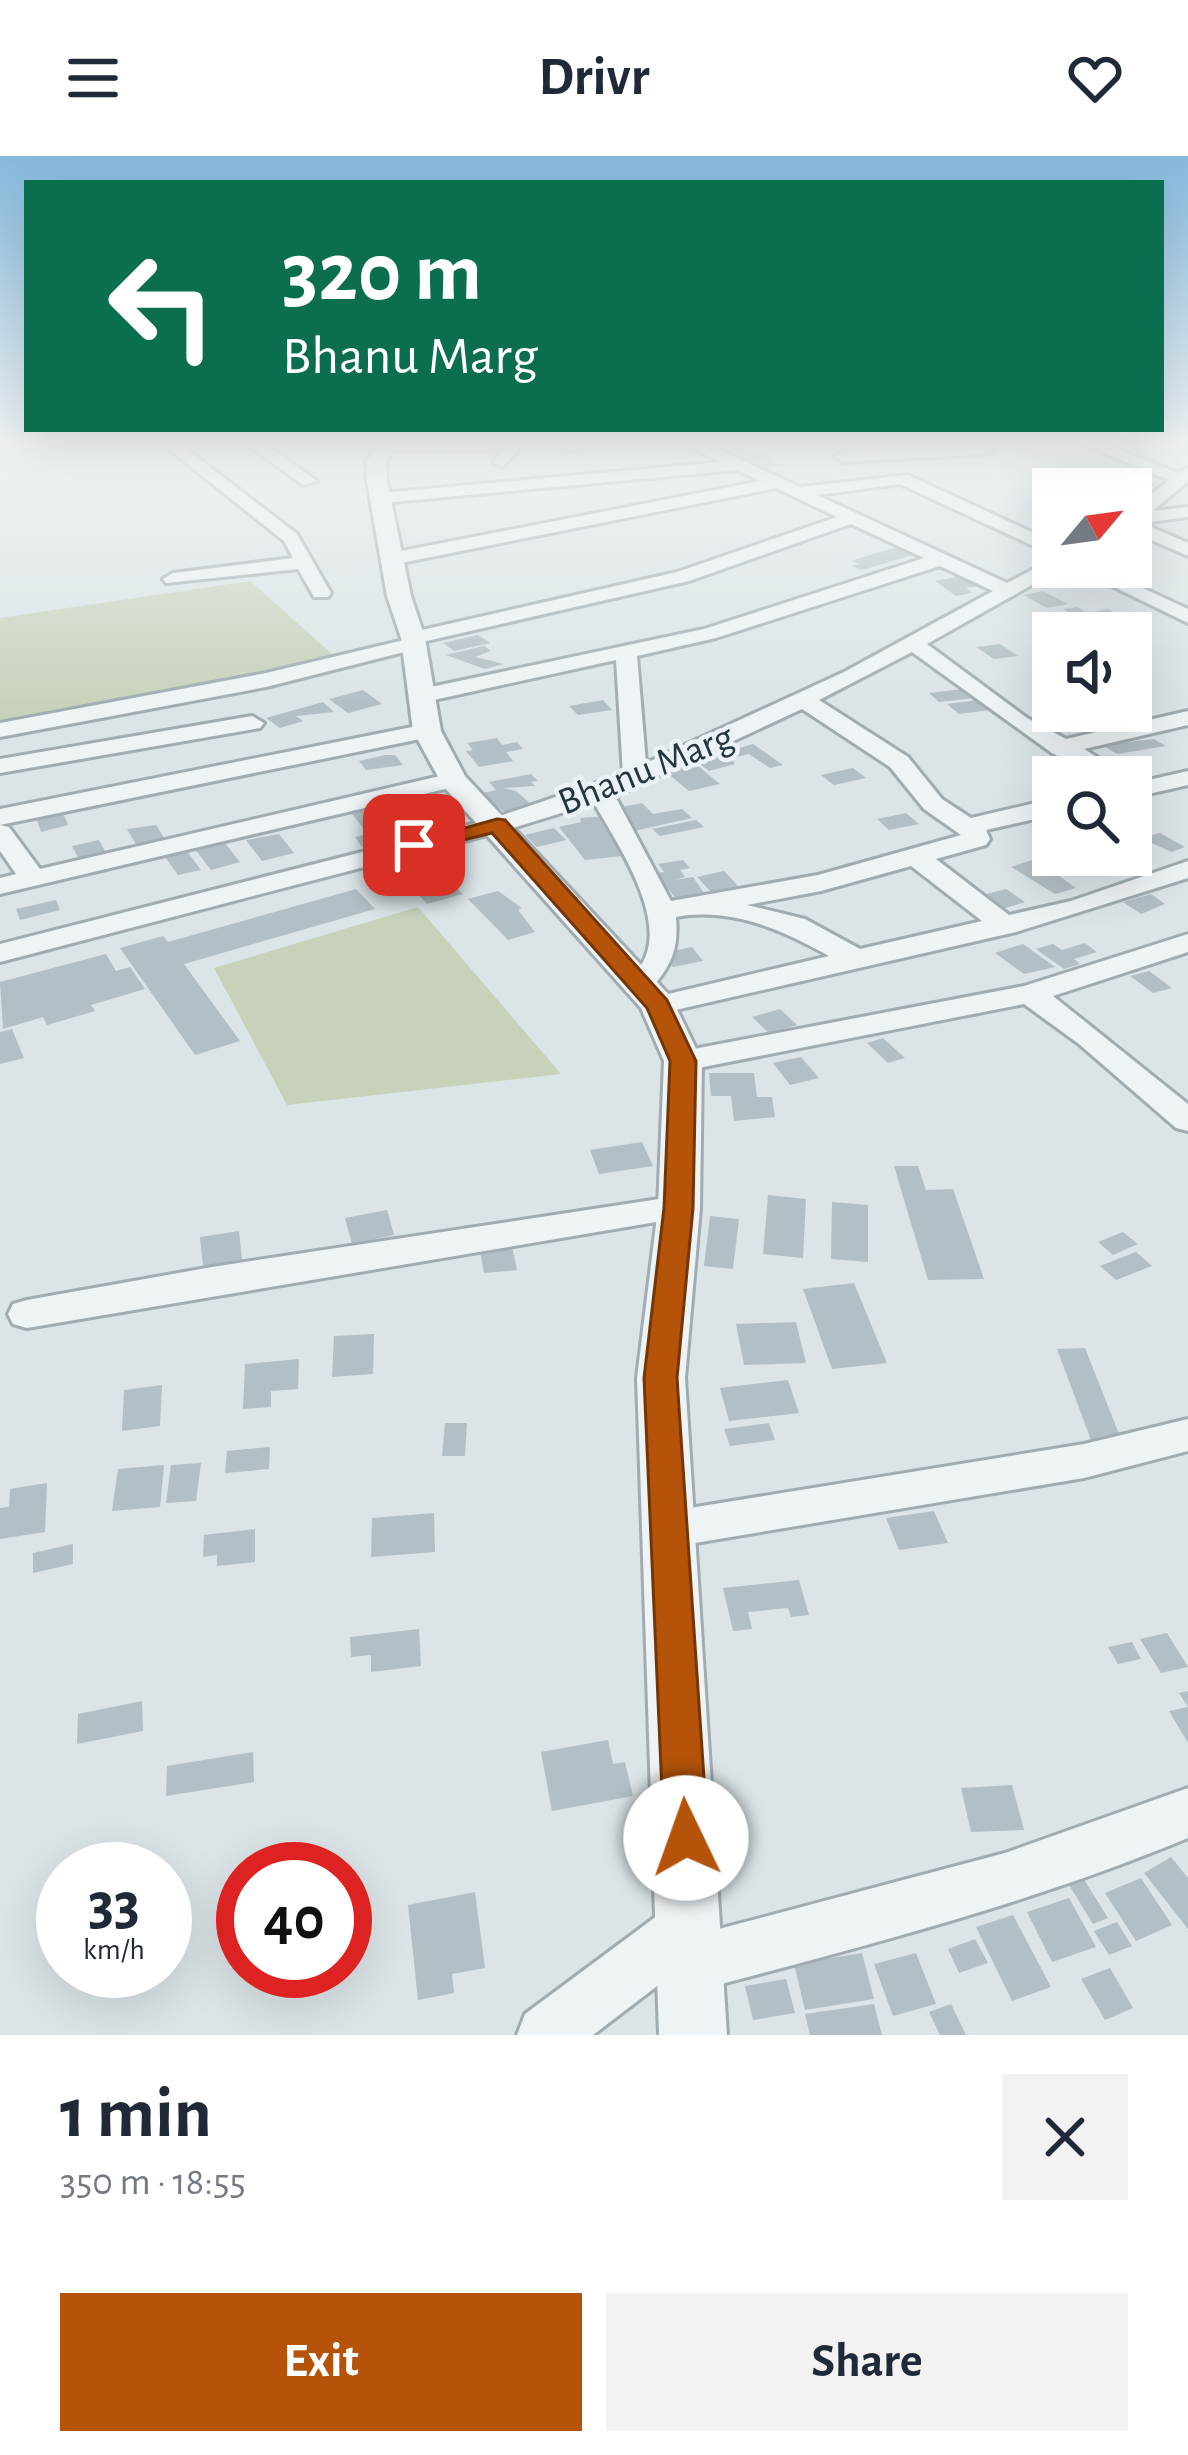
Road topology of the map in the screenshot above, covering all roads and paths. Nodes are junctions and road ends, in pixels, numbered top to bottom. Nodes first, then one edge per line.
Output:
1 (281, 530) edge
2 (387, 530) edge
3 (540, 530) edge
4 (818, 530) edge
5 (873, 530) edge
6 (1152, 531) edge
7 (1188, 550) edge
8 (391, 559) junction
9 (941, 559) junction
10 (306, 562) junction
11 (1032, 576) edge
12 (173, 579) dead end
13 (1127, 588) edge
14 (1007, 590) junction
15 (321, 593) dead end
16 (1188, 617) edge
17 (413, 641) junction
18 (914, 644) junction
19 (626, 653) junction
20 (805, 700) junction
21 (424, 714) junction
22 (1188, 718) edge
23 (252, 723) dead end
24 (0, 730) edge
25 (1060, 748) junction
26 (1076, 756) edge
27 (0, 766) edge
28 (635, 777) junction
29 (1188, 778) edge
30 (453, 781) junction
31 (1152, 784) edge
32 (601, 794) junction
33 (1032, 812) edge
34 (0, 817) edge
35 (497, 825) junction
36 (968, 827) junction
37 (0, 833) edge
38 (916, 857) junction
39 (1188, 869) edge
40 (32, 878) junction
41 (0, 886) edge
42 (712, 904) junction
43 (664, 911) junction
44 (1006, 926) junction
45 (1188, 943) edge
46 (0, 952) edge
47 (854, 958) junction
48 (1030, 994) junction
49 (649, 995) junction
50 (683, 1061) junction
51 (1188, 1121) edge
52 (679, 1208) junction
53 (26, 1314) dead end
54 (1188, 1435) edge
55 (671, 1529) junction
56 (1188, 1813) edge
57 (691, 1945) junction
58 (546, 2035) edge
59 (693, 2035) edge

1 - 10 street
2 - 8 street
3 - 8 street
4 - 17 street
5 - 9 street
6 - 7 street
8 - 17 street
9 - 14 street
9 - 19 street
10 - 12 street
10 - 15 street
11 - 14 street, Bhanu Marg
13 - 16 street
14 - 18 street, Bhanu Marg
17 - 21 street
17 - 24 street
18 - 20 street, Bhanu Marg
18 - 25 street
19 - 21 street
19 - 28 street
20 - 28 street, Bhanu Marg
20 - 36 street
21 - 30 street
21 - 34 street
22 - 25 street
23 - 27 street
25 - 26 street
28 - 32 street, Bhanu Marg
29 - 31 street
30 - 35 street
30 - 40 street
32 - 35 street, Bhanu Marg
32 - 43 street
33 - 36 street
35 - 46 street, Bhanu Marg
35 - 49 street
36 - 38 street
37 - 40 street
38 - 42 street
38 - 44 street
39 - 44 street
40 - 41 street
42 - 43 street
42 - 47 street
43 - 49 street
44 - 47 street
45 - 48 street
47 - 49 street
48 - 50 street
48 - 51 street
49 - 50 street
50 - 52 street
52 - 53 street
52 - 55 street
54 - 55 street
55 - 57 street
56 - 57 street
57 - 58 street
57 - 59 street

